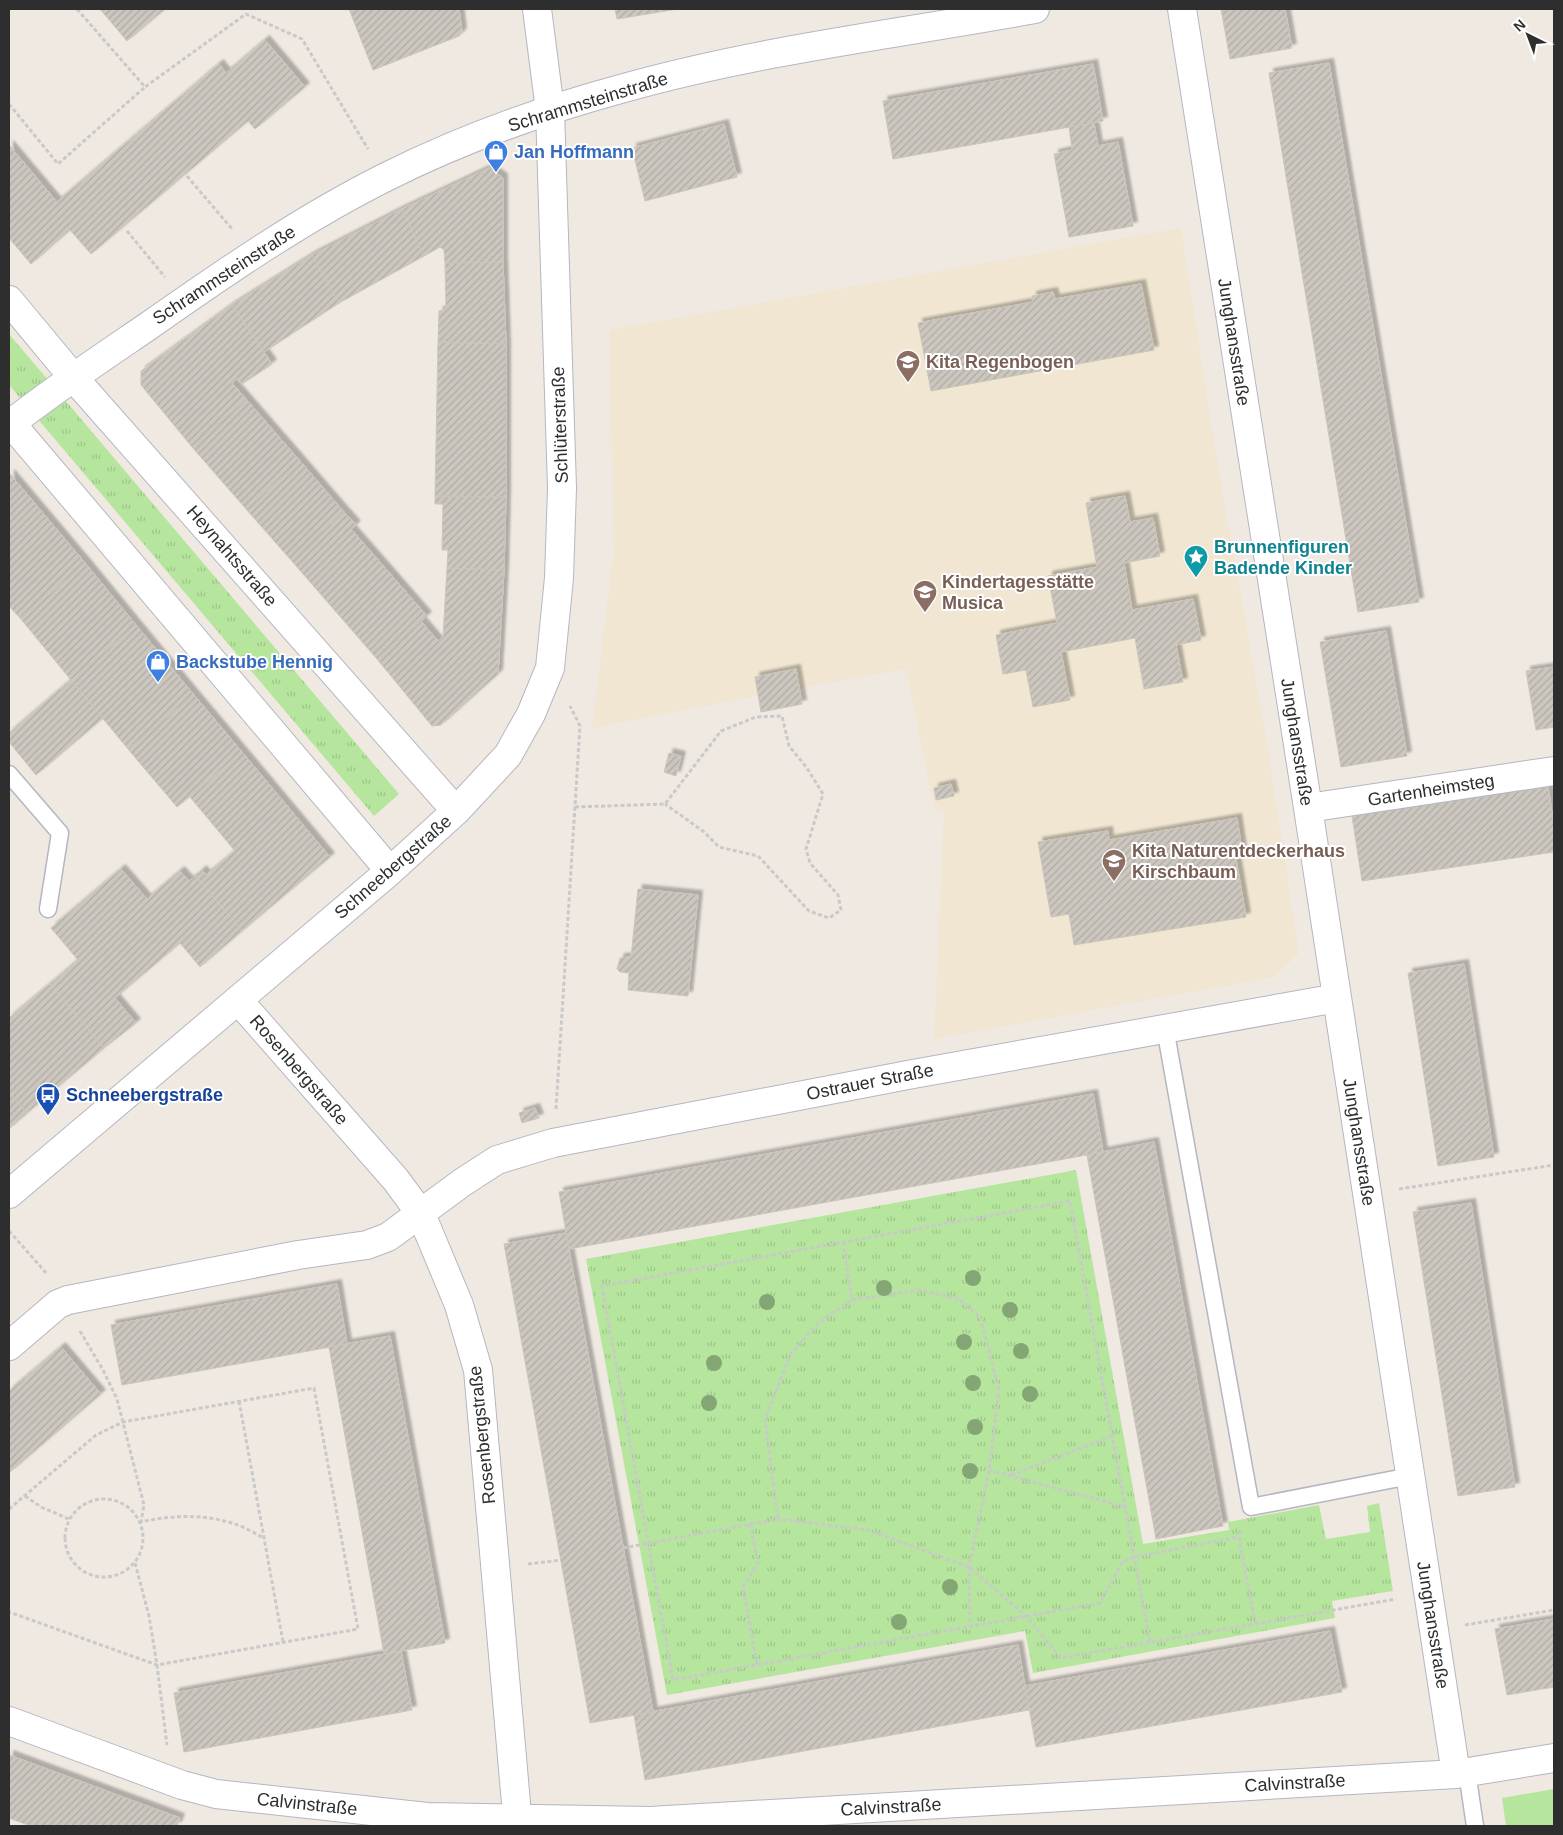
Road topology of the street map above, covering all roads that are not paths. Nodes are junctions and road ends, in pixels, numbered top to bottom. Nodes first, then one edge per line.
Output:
1 (537, 9) edge
2 (1035, 9) edge
3 (1182, 9) edge
4 (992, 13) edge
5 (550, 110) junction
6 (9, 300) edge
7 (74, 377) junction
8 (10, 423) edge
9 (1554, 771) edge
10 (9, 774) edge
11 (1308, 808) junction
12 (456, 811) junction
13 (390, 870) junction
14 (48, 909) dead end
15 (1337, 998) junction
16 (238, 1000) junction
17 (1165, 1028) junction
18 (9, 1194) edge
19 (421, 1214) junction
20 (9, 1346) edge
21 (1410, 1476) junction
22 (9, 1721) edge
23 (1554, 1758) edge
24 (1462, 1773) junction
25 (425, 1822) edge
26 (518, 1823) edge
27 (1475, 1826) edge

1 - 5 street, Schlüterstraße
2 - 4 street, Schrammsteinstraße
3 - 11 street, Junghansstraße
4 - 5 street, Schrammsteinstraße
5 - 7 street, Schrammsteinstraße
5 - 12 street, Schlüterstraße
6 - 7 street, Heynahtsstraße
7 - 8 street, Schrammsteinstraße
7 - 12 street, Heynahtsstraße
8 - 13 street
9 - 11 street, Gartenheimsteg
10 - 14 lane
11 - 15 street, Junghansstraße
12 - 13 street, Schneebergstraße
13 - 16 street, Schneebergstraße
15 - 17 street, Ostrauer Straße
15 - 21 street, Junghansstraße
16 - 18 street, Schneebergstraße
16 - 19 street, Rosenbergstraße
17 - 19 street, Ostrauer Straße
17 - 21 lane
19 - 20 street
19 - 26 street, Rosenbergstraße
21 - 24 street, Junghansstraße
22 - 25 street, Calvinstraße
23 - 24 street, Calvinstraße
24 - 26 street, Calvinstraße
24 - 27 lane
25 - 26 street, Calvinstraße

